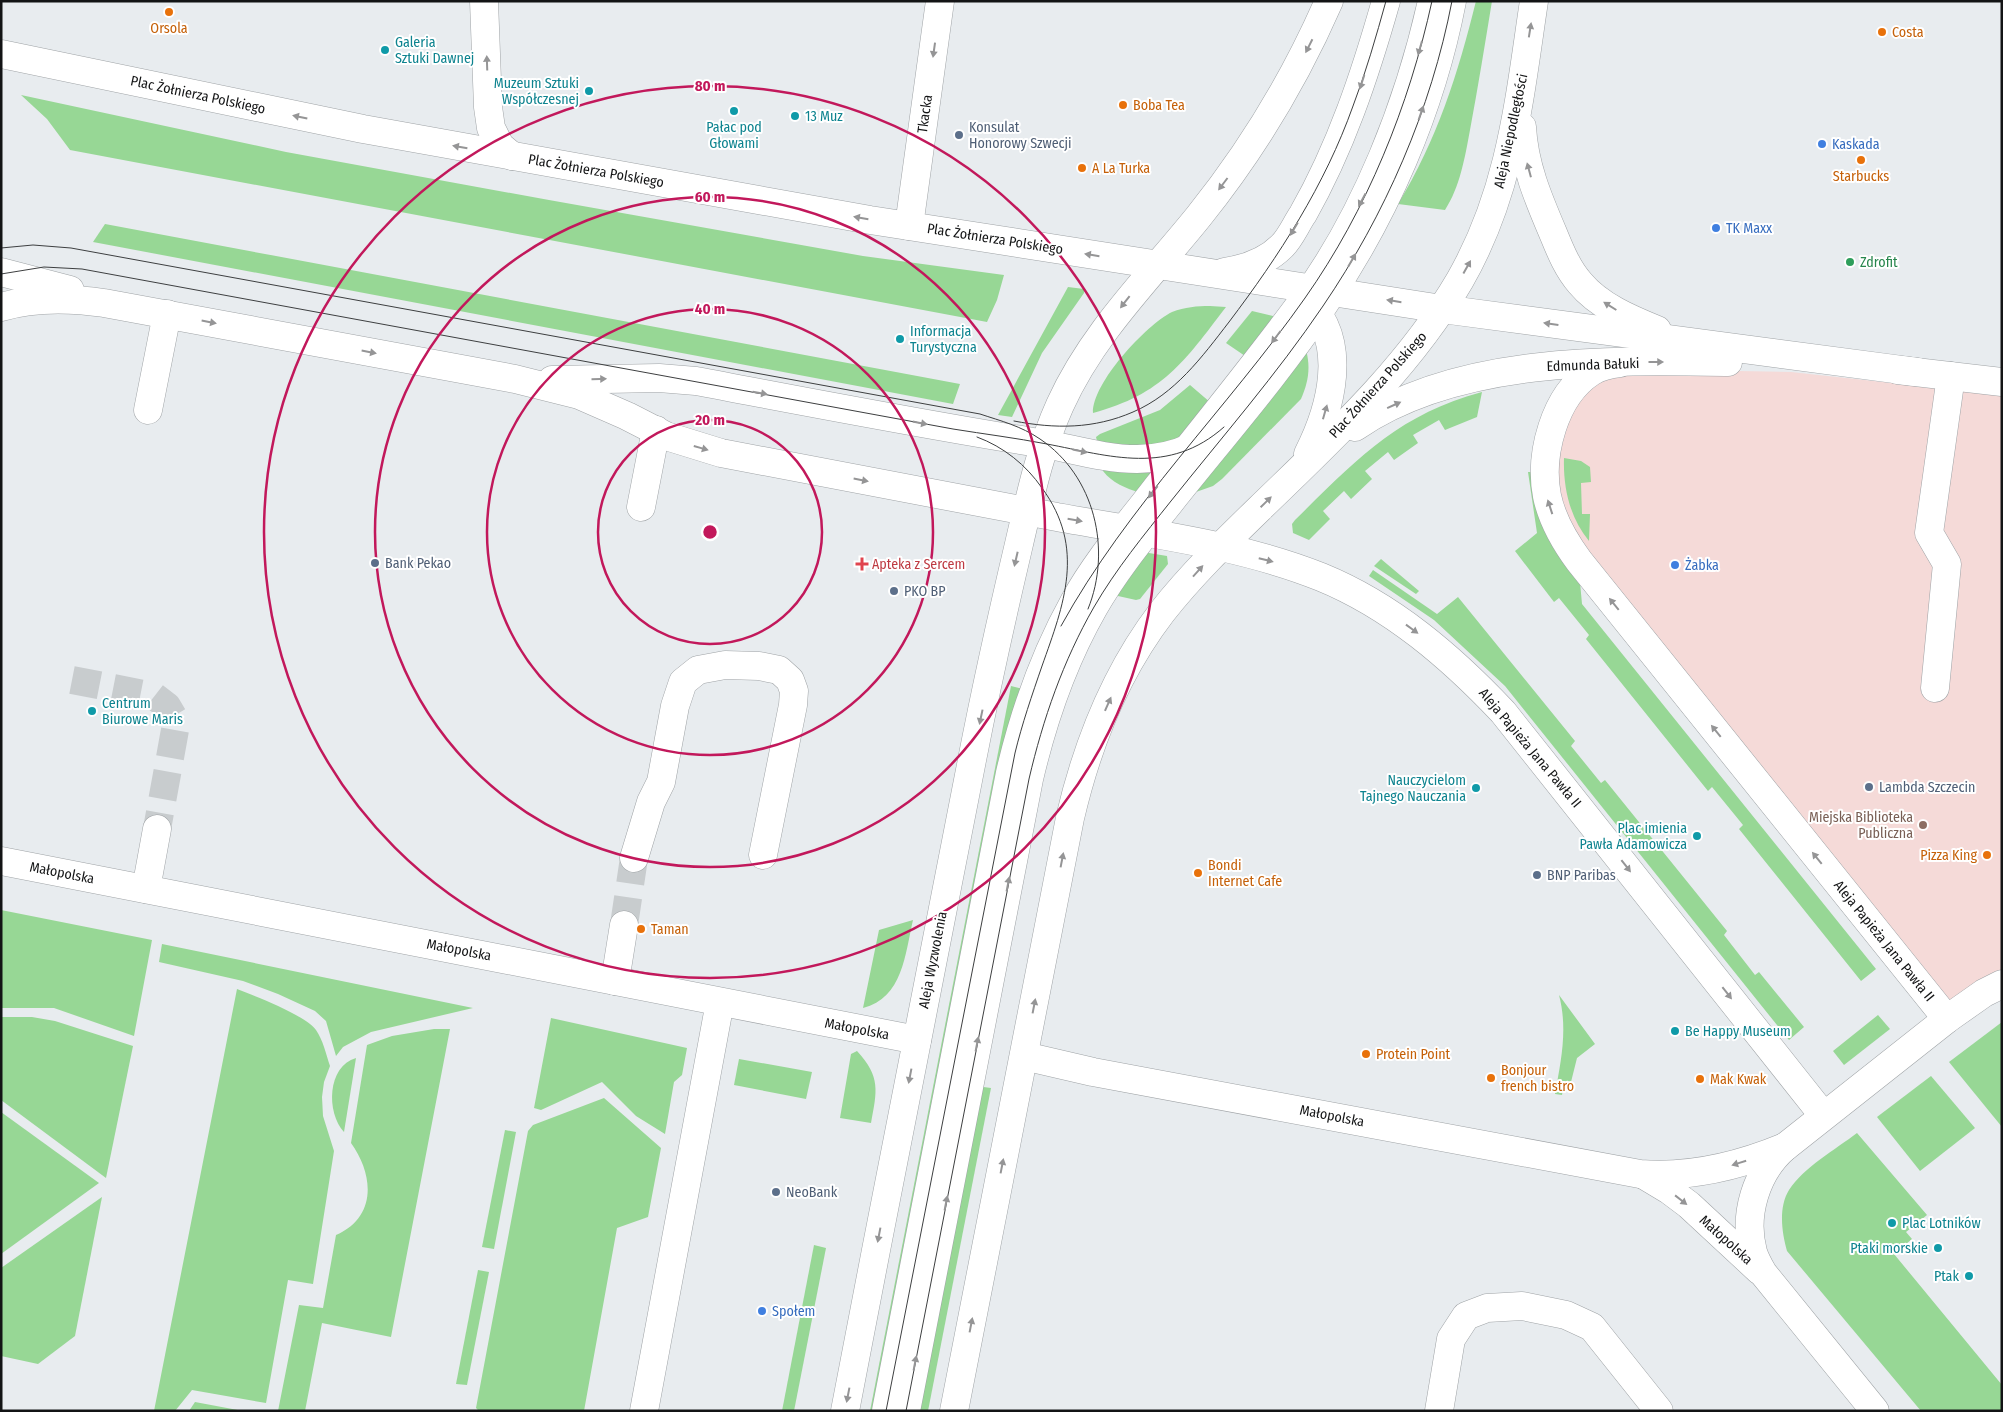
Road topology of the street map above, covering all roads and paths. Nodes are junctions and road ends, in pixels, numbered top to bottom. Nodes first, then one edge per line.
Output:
1 (484, 1) edge
2 (940, 1) edge
3 (1329, 1) edge
4 (1386, 1) edge
5 (1432, 1) edge
6 (1452, 1) edge
7 (1534, 1) edge
8 (1, 54) edge
9 (1526, 58) junction
10 (1, 67) edge
11 (97, 74) junction
12 (512, 156) junction
13 (909, 226) junction
14 (1157, 265) junction
15 (1, 272) edge
16 (1203, 272) junction
17 (1316, 298) junction
18 (1, 306) edge
19 (1442, 308) junction
20 (156, 312) junction
21 (1703, 344) junction
22 (1620, 363) junction
23 (1917, 372) junction
24 (1951, 376) junction
25 (516, 379) junction
26 (2002, 382) edge
27 (1252, 399) junction
28 (148, 410) dead end
29 (656, 430) junction
30 (1046, 444) junction
31 (1187, 449) junction
32 (1297, 472) junction
33 (641, 507) dead end
34 (1027, 511) junction
35 (1135, 531) junction
36 (1219, 548) junction
37 (1935, 688) dead end
38 (157, 829) tunnel mouth
39 (763, 855) dead end
40 (634, 858) tunnel mouth
41 (1, 861) edge
42 (146, 889) junction
43 (624, 925) tunnel mouth
44 (615, 981) junction
45 (2002, 984) edge
46 (720, 1002) junction
47 (1946, 1019) junction
48 (917, 1040) junction
49 (1024, 1056) junction
50 (1823, 1115) junction
51 (1785, 1146) junction
52 (1640, 1174) junction
53 (1763, 1273) junction
54 (644, 1411) edge
55 (845, 1411) edge
56 (886, 1411) edge
57 (906, 1411) edge
58 (954, 1411) edge
59 (1439, 1411) edge
60 (1659, 1411) edge
61 (1875, 1411) edge

12 -> 1 street
2 -> 13 street, Tkacka
3 -> 14 street
4 -> 16 street
5 -> 17 street
17 -> 6 street
9 -> 7 street, Aleja Niepodległości
8 - 11 street, Plac Żołnierza Polskiego
19 -> 9 street, Aleja Niepodległości
21 -> 9 street, Edmunda Bałuki
10 - 11 street, Plac Żołnierza Polskiego
12 -> 11 street, Plac Żołnierza Polskiego
13 -> 12 street, Plac Żołnierza Polskiego
14 -> 13 street, Plac Żołnierza Polskiego
14 - 16 street, Plac Żołnierza Polskiego
14 -> 30 street
15 - 20 street
16 - 17 street, Plac Żołnierza Polskiego
19 -> 17 street, Plac Żołnierza Polskiego
17 - 27 street
17 -> 31 street
32 -> 17 street, Plac Żołnierza Polskiego
18 - 20 street
21 -> 19 street, Edmunda Bałuki
19 - 32 street, Plac Żołnierza Polskiego
20 -> 25 street
20 - 28 street
21 - 23 street, Edmunda Bałuki
22 -> 23 street, Edmunda Bałuki
32 -> 22 street, Edmunda Bałuki
47 -> 22 street, Aleja Papieża Jana Pawła II
23 - 24 street, Edmunda Bałuki
24 - 26 street, Edmunda Bałuki
24 - 37 street
25 - 29 street
25 -> 30 street
27 - 31 street
27 - 35 street
29 - 33 street
29 -> 34 street
30 -> 31 street
30 - 34 street
31 -> 35 street
36 -> 32 street, Plac Żołnierza Polskiego
34 -> 35 street
34 -> 48 street, Aleja Wyzwolenia
35 - 36 street
35 - 56 street
57 -> 35 street
49 -> 36 street
36 -> 50 street, Aleja Papieża Jana Pawła II
38 - 42 street
39 - 40 street
41 - 42 street, Małopolska
42 - 44 street, Małopolska
43 - 44 street
44 - 46 street, Małopolska
45 - 47 street
46 - 48 street, Małopolska
46 - 54 street
47 - 50 street
48 -> 55 street, Aleja Wyzwolenia
49 - 52 street, Małopolska
58 -> 49 street
50 - 51 street
51 -> 52 street, Małopolska
51 - 53 street
52 -> 53 street, Małopolska
53 - 61 street
59 - 60 street

